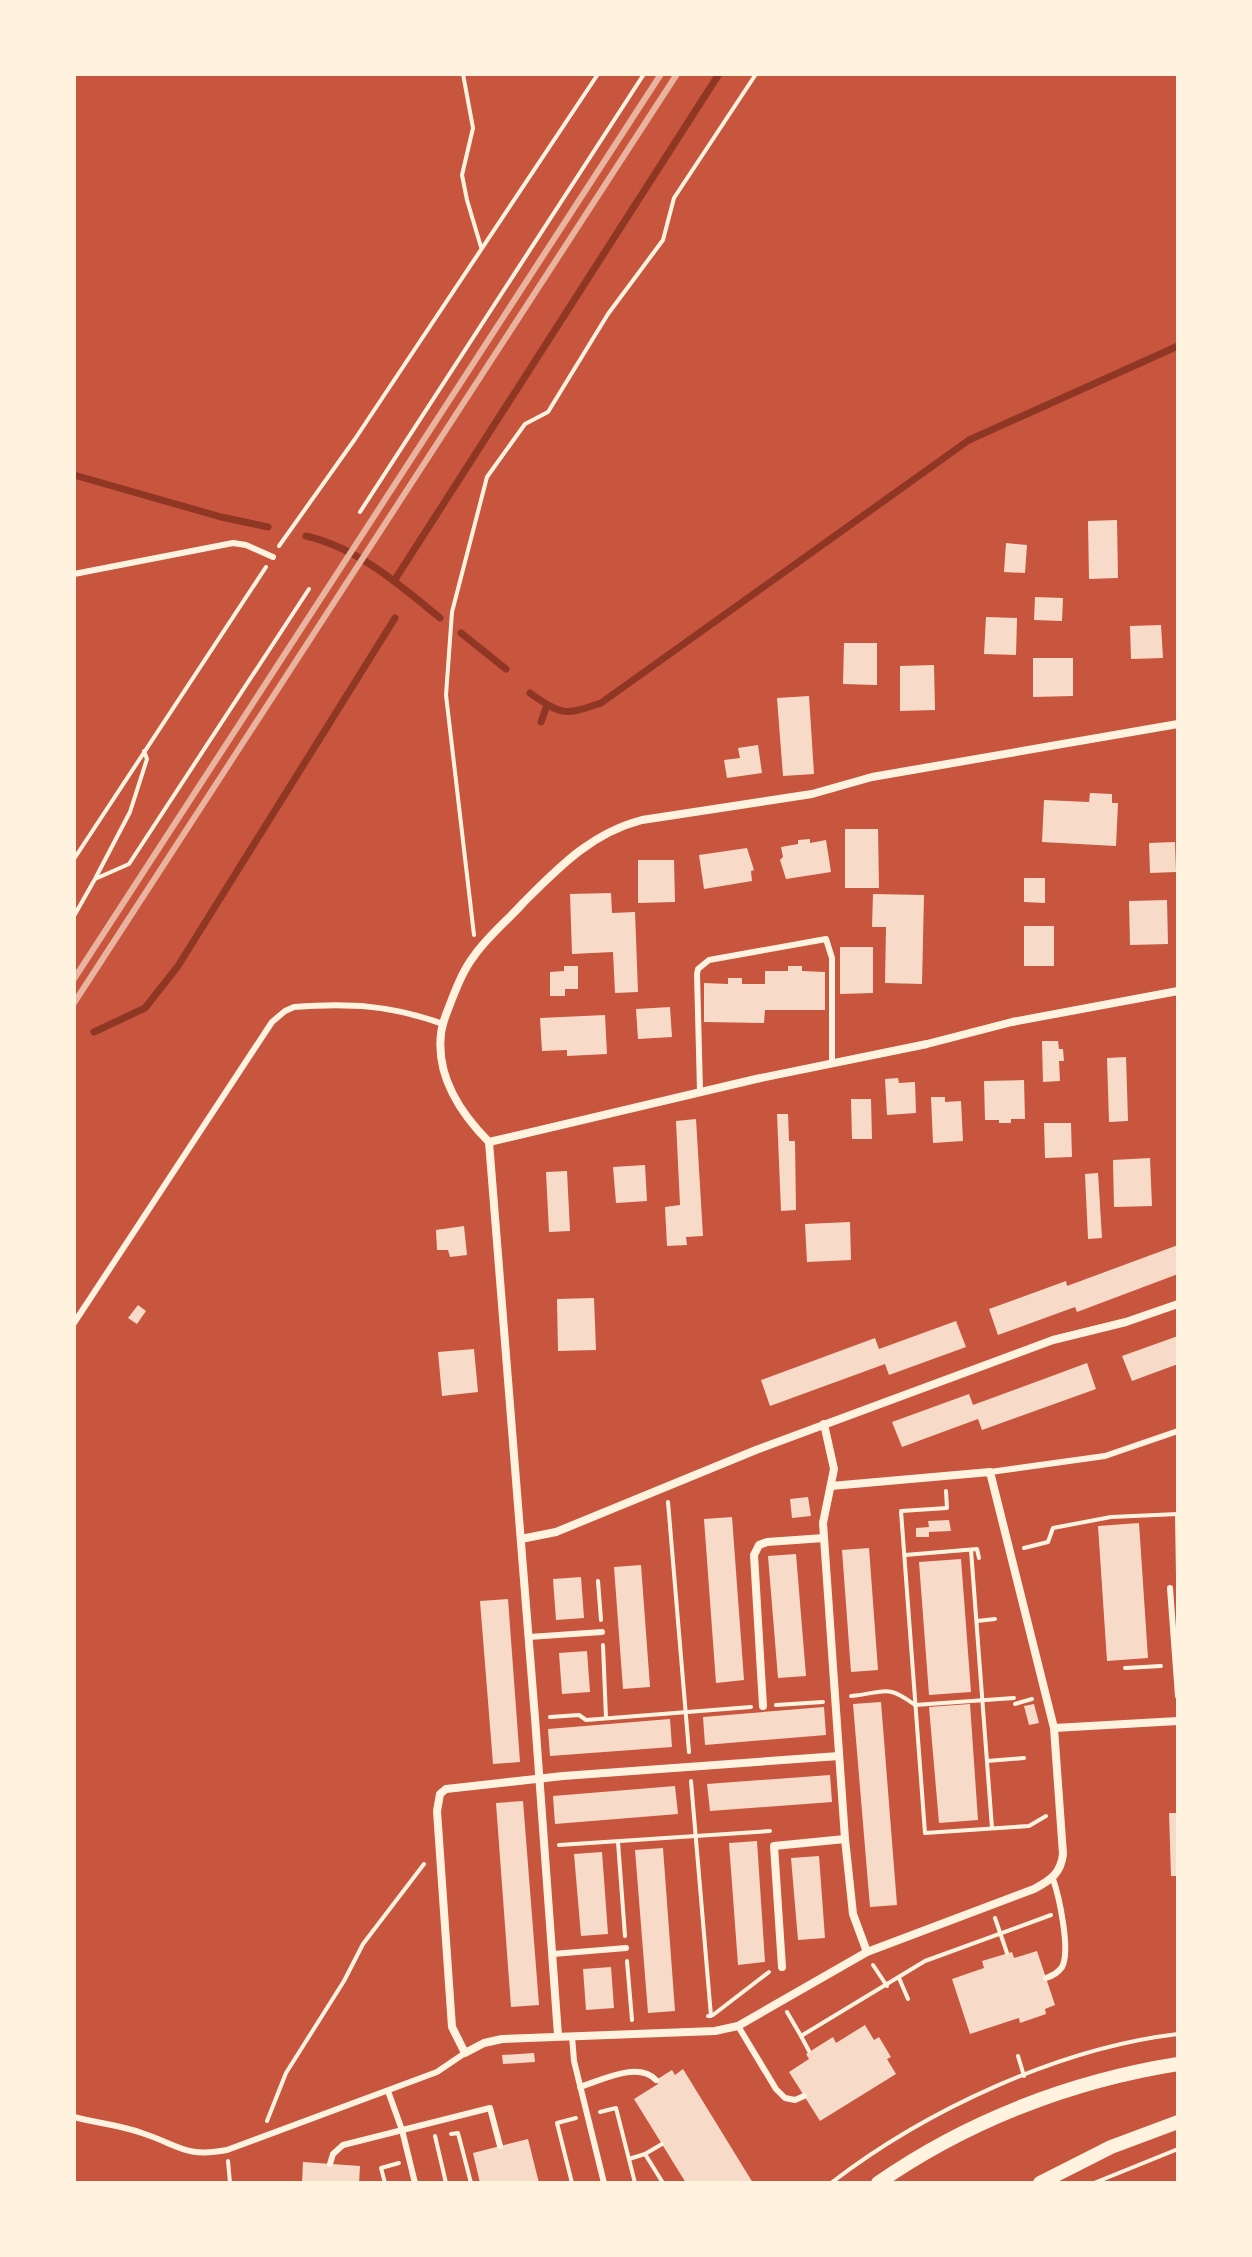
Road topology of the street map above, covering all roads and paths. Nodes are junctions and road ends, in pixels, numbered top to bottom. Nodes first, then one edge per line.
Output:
1 (463, 74) edge
2 (598, 74) edge
3 (644, 74) edge
4 (756, 74) edge
5 (481, 247) junction
6 (360, 512) dead end
7 (273, 557) junction
8 (74, 574) edge
9 (309, 589) dead end
10 (1178, 724) edge
11 (144, 751) junction
12 (74, 859) edge
13 (95, 879) junction
14 (74, 916) edge
15 (476, 953) junction
16 (1178, 991) edge
17 (443, 1024) junction
18 (832, 1063) junction
19 (700, 1091) junction
20 (489, 1142) junction
21 (1178, 1304) edge
22 (74, 1323) edge
23 (824, 1424) junction
24 (1178, 1431) edge
25 (990, 1472) junction
26 (945, 1476) junction
27 (831, 1486) junction
28 (666, 1487) junction
29 (1177, 1514) edge
30 (824, 1538) junction
31 (521, 1539) junction
32 (971, 1550) junction
33 (1010, 1551) junction
34 (904, 1555) junction
35 (979, 1558) dead end
36 (598, 1581) dead end
37 (1170, 1588) joint
38 (995, 1619) dead end
39 (976, 1621) junction
40 (602, 1632) junction
41 (529, 1637) junction
42 (1175, 1665) junction
43 (1125, 1668) dead end
44 (1178, 1696) edge
45 (1014, 1698) dead end
46 (982, 1700) junction
47 (835, 1701) junction
48 (915, 1705) junction
49 (763, 1706) junction
50 (686, 1713) junction
51 (535, 1718) junction
52 (606, 1718) junction
53 (1178, 1721) edge
54 (1054, 1728) junction
55 (839, 1756) junction
56 (1024, 1758) dead end
57 (987, 1761) junction
58 (690, 1767) junction
59 (540, 1779) junction
60 (1047, 1816) dead end
61 (992, 1828) junction
62 (695, 1835) junction
63 (845, 1839) junction
64 (618, 1842) junction
65 (438, 1845) junction
66 (545, 1846) junction
67 (774, 1846) junction
68 (1053, 1879) junction
69 (1052, 1914) dead end
70 (1000, 1932) junction
71 (626, 1948) junction
72 (867, 1952) junction
73 (1007, 1953) dead end
74 (553, 1954) junction
75 (782, 1967) dead end
76 (899, 1978) junction
77 (1046, 1978) dead end
78 (887, 1986) junction
79 (908, 1999) dead end
80 (786, 2010) dead end
81 (695, 2018) dead end
82 (738, 2026) junction
83 (632, 2034) junction
84 (558, 2035) junction
85 (572, 2036) junction
86 (801, 2036) junction
87 (809, 2051) dead end
88 (465, 2053) junction
89 (1018, 2056) dead end
90 (1178, 2064) edge
91 (1024, 2076) dead end
92 (656, 2080) dead end
93 (580, 2087) junction
94 (388, 2091) junction
95 (804, 2096) dead end
96 (74, 2117) edge
97 (1178, 2122) edge
98 (402, 2130) junction
99 (260, 2138) junction
100 (662, 2144) dead end
101 (500, 2146) dead end
102 (1178, 2149) edge
103 (645, 2154) junction
104 (228, 2158) dead end
105 (629, 2159) dead end
106 (410, 2160) junction
107 (330, 2164) dead end
108 (230, 2183) edge
109 (385, 2183) edge
110 (415, 2183) edge
111 (446, 2183) edge
112 (471, 2183) edge
113 (604, 2183) edge
114 (663, 2183) edge
115 (878, 2183) edge
116 (1040, 2183) edge
117 (1094, 2183) edge

1 - 5 path
2 - 5 path
3 - 6 path
4 - 15 path
5 - 7 path
7 - 8 lane
7 - 11 path
9 - 13 path
10 - 15 street
11 - 12 path
11 - 13 path
13 - 14 path
15 - 17 street
16 - 18 street
17 - 20 street
17 - 22 lane
18 - 19 street
18 - 19 lane
19 - 20 street
20 - 31 street
21 - 23 street
23 - 27 street
23 - 28 street
24 - 25 lane
25 - 26 street
25 - 33 street
26 - 27 street
26 - 34 path
27 - 30 street
28 - 31 street
28 - 50 path
29 - 33 path
29 - 37 path
30 - 47 street
30 - 49 street
31 - 41 street
32 - 34 path
32 - 35 path
32 - 39 path
33 - 54 street
34 - 48 path
36 - 40 path
37 - 42 lane
38 - 39 path
39 - 46 path
40 - 41 lane
40 - 52 path
41 - 51 street
42 - 43 path
42 - 44 lane
45 - 46 path
46 - 48 path
46 - 57 path
47 - 48 path
47 - 49 path
47 - 55 street
48 - 61 path
49 - 50 path
50 - 52 path
50 - 58 path
51 - 52 path
51 - 59 street
53 - 54 street
54 - 68 street
55 - 58 street
55 - 63 street
56 - 57 path
57 - 61 path
58 - 59 street
58 - 62 path
59 - 65 street
59 - 66 street
60 - 61 path
62 - 64 path
62 - 67 path
62 - 81 path
63 - 67 street
63 - 72 street
64 - 66 path
64 - 71 path
65 - 88 street
65 - 99 path
66 - 74 street
67 - 75 street
68 - 72 street
68 - 77 lane
69 - 70 path
70 - 73 path
70 - 76 path
71 - 74 lane
71 - 83 path
72 - 78 path
72 - 82 street
74 - 84 street
76 - 78 path
76 - 79 path
78 - 86 path
80 - 86 path
82 - 83 street
82 - 95 lane
83 - 85 street
84 - 85 street
84 - 88 street
85 - 93 lane
86 - 87 path
88 - 94 lane
89 - 91 path
90 - 115 street
92 - 93 lane
93 - 113 lane
94 - 98 lane
94 - 99 lane
96 - 99 lane
97 - 116 street
98 - 101 lane
98 - 106 lane
98 - 107 lane
100 - 103 path
102 - 117 path
103 - 105 path
103 - 114 path
104 - 108 path
106 - 109 path
106 - 110 lane
111 - 112 path

